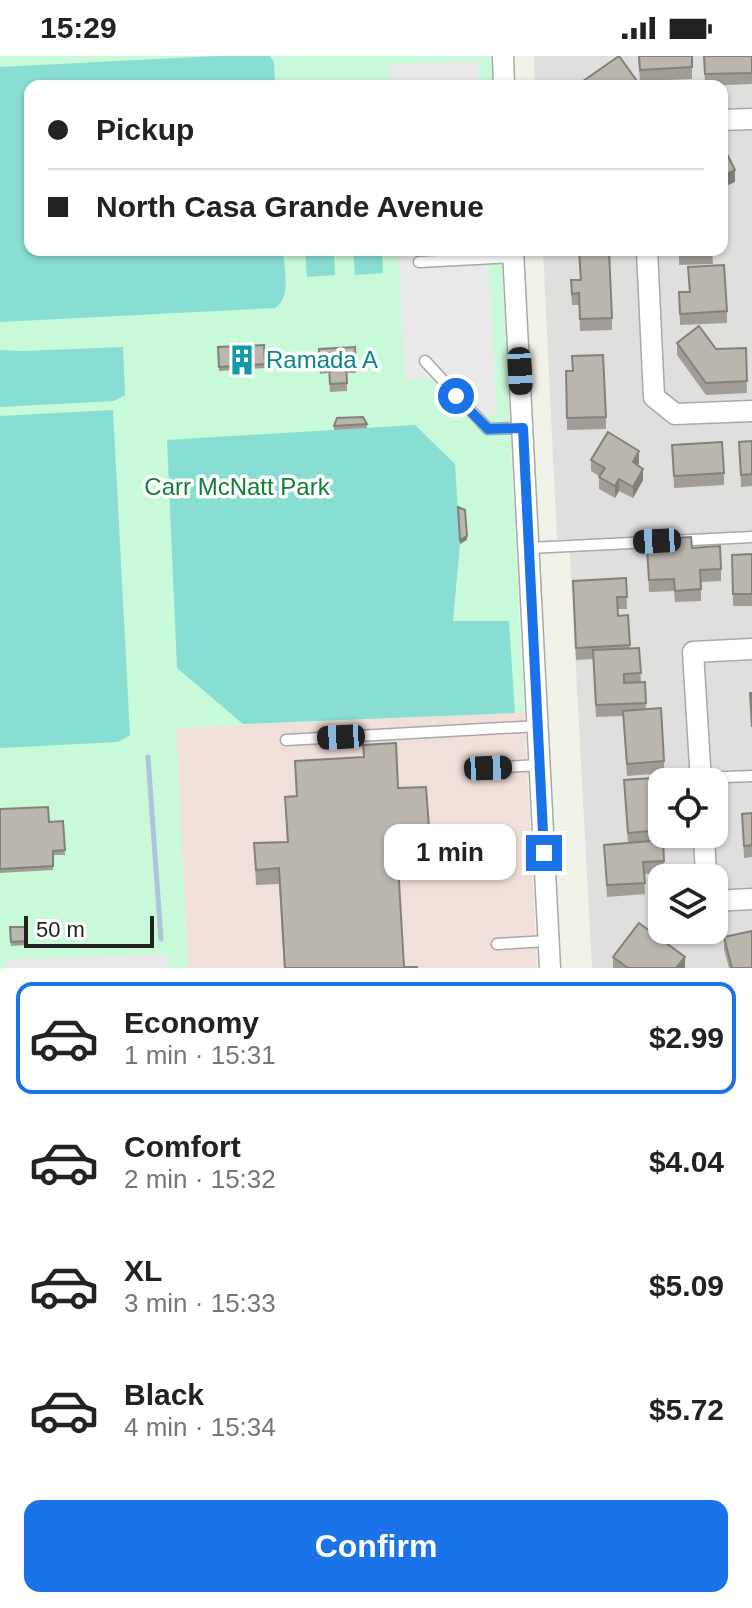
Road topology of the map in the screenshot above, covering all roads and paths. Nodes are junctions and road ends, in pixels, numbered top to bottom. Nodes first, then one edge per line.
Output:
1 (503, 56) edge
2 (504, 80) edge
3 (752, 119) edge
4 (728, 120) edge
5 (490, 256) edge
6 (514, 256) edge
7 (647, 256) edge
8 (419, 262) dead end
9 (425, 361) dead end
10 (752, 411) edge
11 (523, 428) junction
12 (752, 537) edge
13 (529, 548) junction
14 (752, 649) edge
15 (538, 726) junction
16 (286, 740) dead end
17 (540, 765) junction
18 (488, 768) dead end
19 (699, 768) edge
20 (752, 776) edge
21 (728, 778) edge
22 (752, 899) edge
23 (728, 900) edge
24 (548, 941) junction
25 (497, 944) dead end
26 (550, 968) edge

1 - 2 street
3 - 4 street
5 - 8 lane
6 - 11 street
7 - 10 street
9 - 11 lane
11 - 13 street
12 - 13 lane
13 - 15 street
14 - 19 street
15 - 16 lane
15 - 17 street
17 - 18 lane
17 - 24 street
20 - 21 lane
22 - 23 street
24 - 25 lane
24 - 26 street

